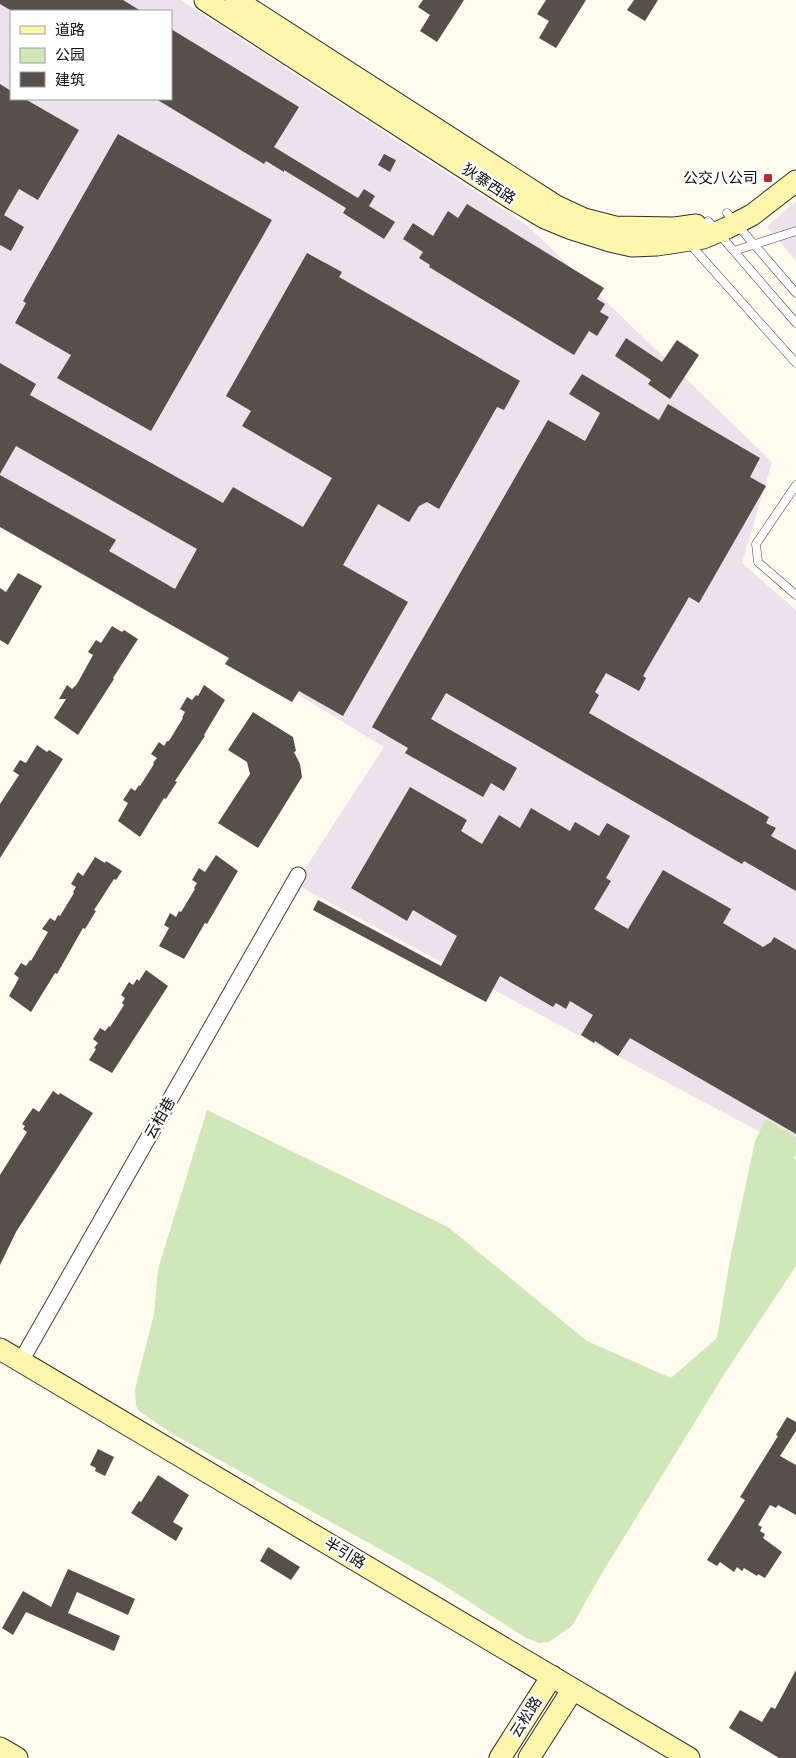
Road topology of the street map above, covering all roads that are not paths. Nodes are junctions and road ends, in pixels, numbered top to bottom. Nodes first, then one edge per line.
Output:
1 (205, 0) edge
2 (236, 0) edge
3 (796, 164) edge
4 (796, 181) edge
5 (722, 222) junction
6 (796, 231) edge
7 (680, 234) junction
8 (754, 244) junction
9 (734, 251) junction
10 (796, 293) edge
11 (796, 323) edge
12 (796, 363) edge
13 (796, 484) edge
14 (796, 595) edge
15 (298, 875) dead end
16 (0, 1348) edge
17 (21, 1361) junction
18 (552, 1676) junction
19 (573, 1689) junction
20 (0, 1748) edge
21 (17, 1758) edge
22 (500, 1758) edge
23 (529, 1758) edge
24 (689, 1758) edge

1 - 7 main road, 狄寨西路
2 - 7 main road, 狄寨西路
3 - 5 main road, 狄寨西路
4 - 5 main road, 狄寨西路
5 - 7 main road, 狄寨西路
5 - 8 lane
5 - 9 lane
6 - 8 lane
7 - 12 lane
8 - 9 lane
8 - 10 lane
9 - 11 lane
13 - 14 lane
15 - 17 street, 云柏巷
16 - 17 main road, 半引路
17 - 18 main road, 半引路
18 - 19 main road, 半引路
18 - 22 main road, 云松路
19 - 23 main road, 云松路
19 - 24 main road, 半引路
20 - 21 main road

